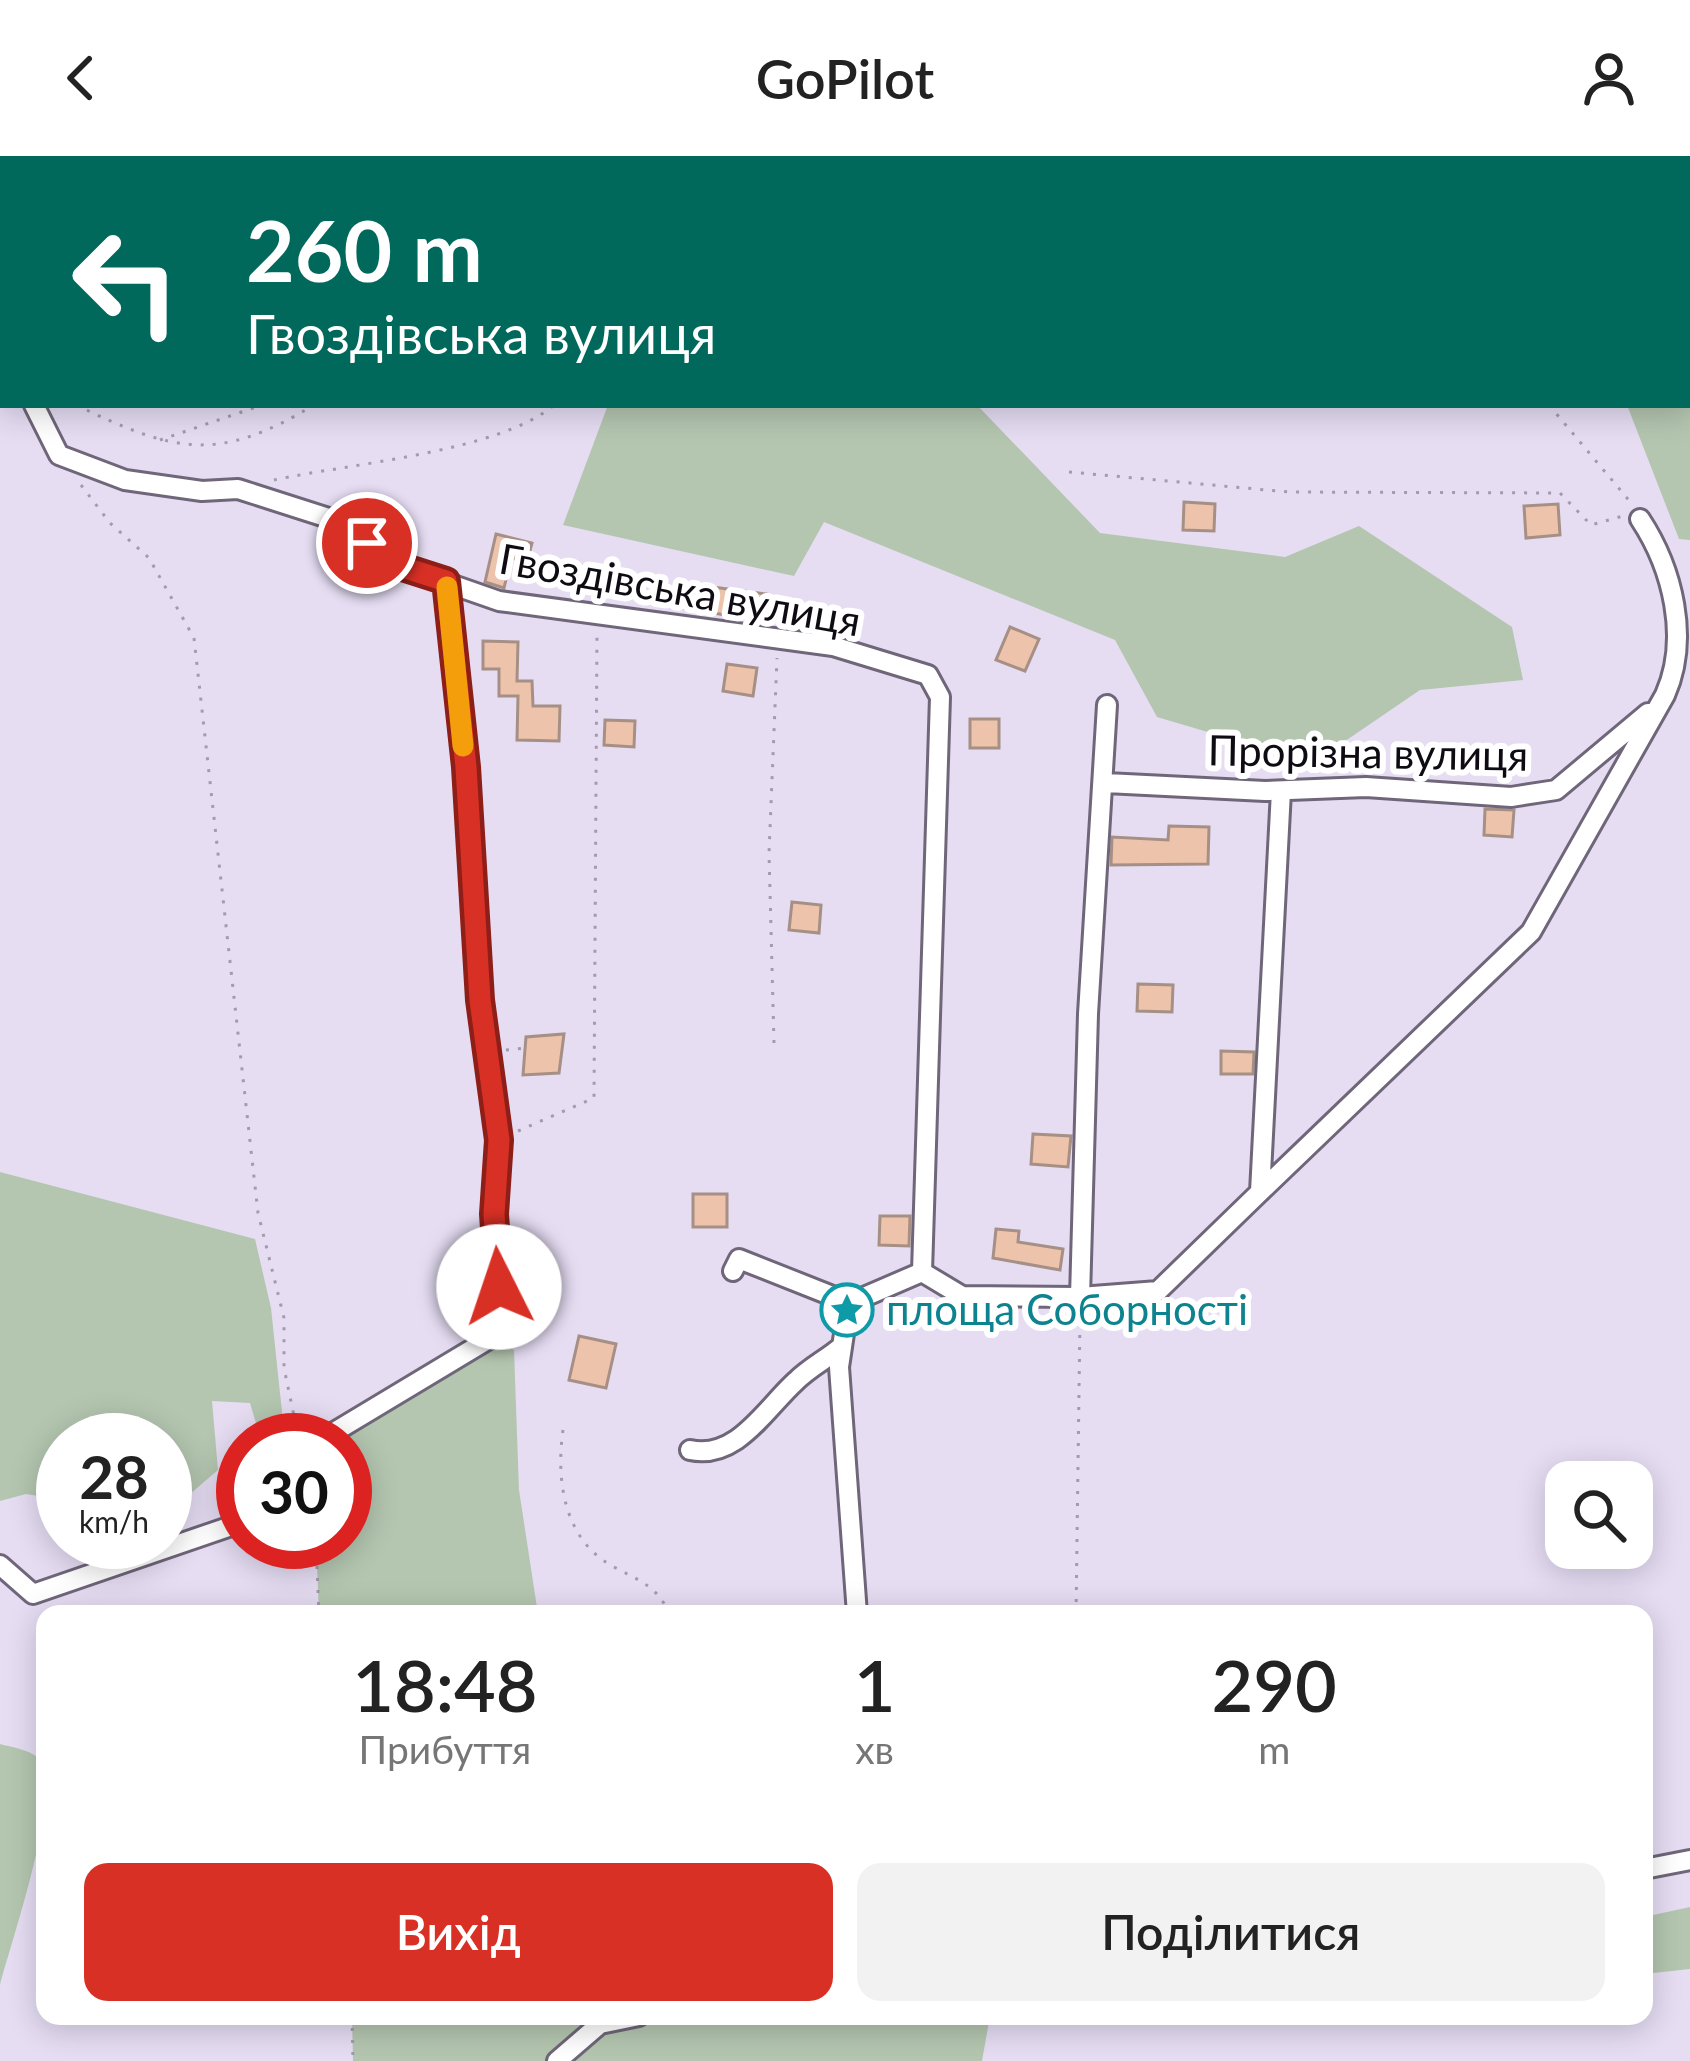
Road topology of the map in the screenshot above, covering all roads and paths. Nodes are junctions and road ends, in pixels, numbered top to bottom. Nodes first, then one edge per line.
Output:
1 (36, 408) edge
2 (83, 408) edge
3 (253, 408) edge
4 (308, 408) edge
5 (548, 408) edge
6 (1552, 408) edge
7 (158, 441) junction
8 (59, 454) junction
9 (1069, 472) dead end
10 (273, 480) dead end
11 (1640, 519) junction
12 (446, 581) junction
13 (595, 614) junction
14 (778, 638) junction
15 (1665, 695) junction
16 (1108, 705) dead end
17 (1106, 784) junction
18 (1281, 791) junction
19 (774, 1043) dead end
20 (499, 1140) junction
21 (1260, 1192) junction
22 (736, 1265) dead end
23 (924, 1273) junction
24 (1080, 1298) junction
25 (857, 1300) junction
26 (842, 1346) junction
27 (293, 1413) edge
28 (366, 1413) edge
29 (563, 1430) dead end
30 (690, 1450) dead end
31 (216, 1531) edge
32 (0, 1565) edge
33 (317, 1569) edge
34 (319, 1605) edge
35 (664, 1605) edge
36 (856, 1605) edge
37 (1076, 1605) edge
38 (1690, 1860) edge
39 (1653, 1867) edge
40 (352, 2025) edge
41 (600, 2025) edge
42 (352, 2061) edge
43 (557, 2061) edge

1 - 8 street
2 - 7 path
3 - 7 path
4 - 7 path
5 - 10 path
6 - 11 path
8 - 12 street, Гвоздівська вулиця
8 - 27 path
9 - 11 path
11 - 15 street
12 - 13 street, Гвоздівська вулиця
12 - 20 street
13 - 14 street, Гвоздівська вулиця
13 - 20 path
14 - 19 path
14 - 23 street, Гвоздівська вулиця
15 - 18 street, Прорізна вулиця
15 - 21 street
16 - 17 street
17 - 18 street, Прорізна вулиця
17 - 24 street
18 - 21 street
20 - 28 street
21 - 24 street
22 - 25 street
23 - 24 street
23 - 25 street
24 - 37 path
25 - 26 street
26 - 30 street
26 - 36 street
29 - 35 path
31 - 32 street
33 - 34 path
38 - 39 street
40 - 42 path
41 - 43 street

